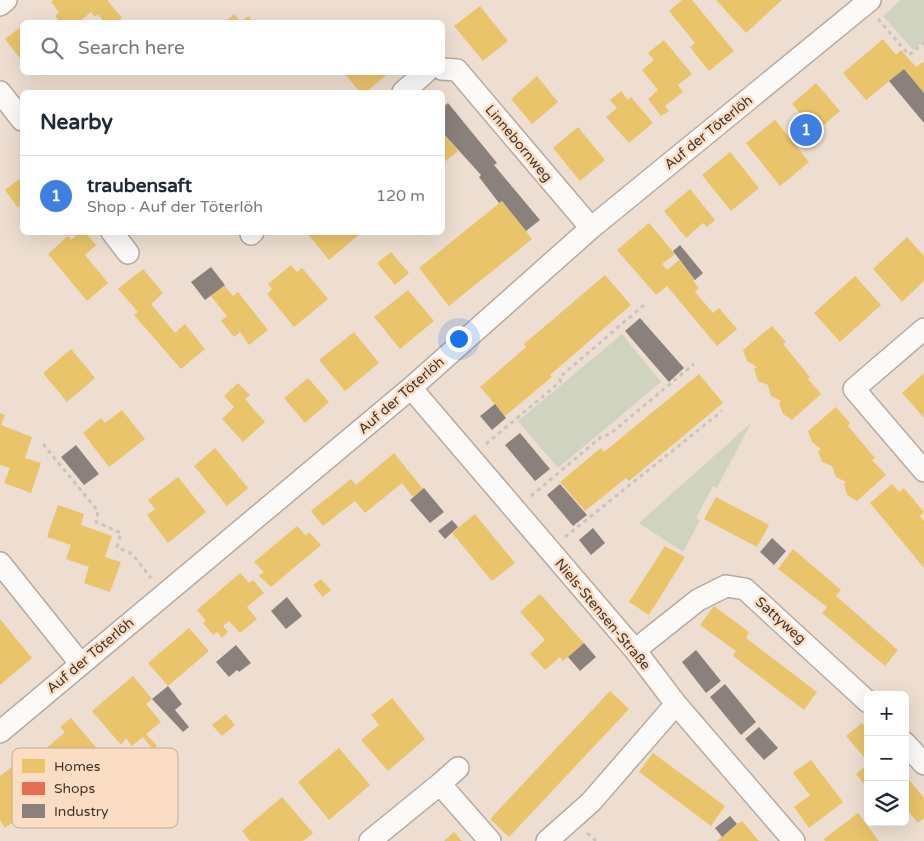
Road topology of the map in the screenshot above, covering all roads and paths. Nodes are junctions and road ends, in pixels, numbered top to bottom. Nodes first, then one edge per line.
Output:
1 (6, 0) edge
2 (867, 2) edge
3 (0, 5) edge
4 (924, 43) edge
5 (445, 69) edge
6 (423, 75) edge
7 (405, 90) edge
8 (0, 92) edge
9 (20, 117) edge
10 (591, 228) junction
11 (114, 235) edge
12 (128, 253) dead end
13 (644, 305) dead end
14 (924, 330) edge
15 (694, 364) dead end
16 (411, 388) junction
17 (722, 411) dead end
18 (43, 444) dead end
19 (470, 458) junction
20 (924, 471) edge
21 (514, 510) junction
22 (548, 550) junction
23 (0, 563) edge
24 (163, 594) junction
25 (635, 650) junction
26 (80, 663) junction
27 (864, 698) edge
28 (676, 704) junction
29 (0, 732) edge
30 (909, 747) edge
31 (924, 764) edge
32 (458, 768) dead end
33 (440, 784) junction
34 (370, 841) edge
35 (490, 841) edge
36 (547, 841) edge
37 (794, 841) edge

1 - 3 street
2 - 4 path
2 - 10 street, Auf der Töterlöh
5 - 10 street, Linnebornweg
6 - 7 street
8 - 9 street
10 - 16 street, Auf der Töterlöh
11 - 12 street
13 - 19 path
14 - 20 street
15 - 21 path
16 - 19 street, Niels-Stensen-Straße
16 - 24 street, Auf der Töterlöh
17 - 22 path
18 - 24 path
19 - 21 street, Niels-Stensen-Straße
21 - 22 street, Niels-Stensen-Straße
22 - 25 street, Niels-Stensen-Straße
23 - 26 street
24 - 26 street, Auf der Töterlöh
25 - 27 street, Sattyweg
25 - 28 street, Niels-Stensen-Straße
26 - 29 street, Auf der Töterlöh
28 - 36 street
28 - 37 street, Niels-Stensen-Straße
30 - 31 street
32 - 33 street
33 - 34 street
33 - 35 street

